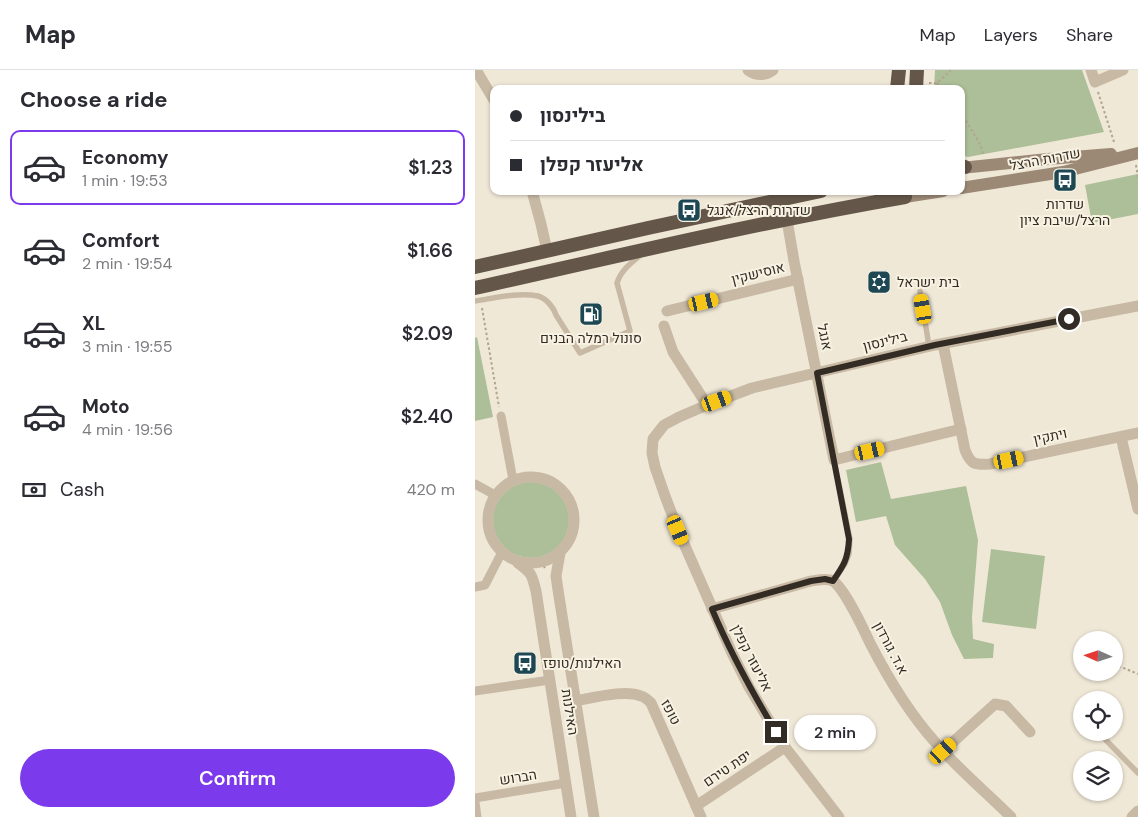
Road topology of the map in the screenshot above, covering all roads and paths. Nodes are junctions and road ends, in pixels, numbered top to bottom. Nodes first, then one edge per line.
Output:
1 (476, 70) edge
2 (748, 70) edge
3 (773, 70) edge
4 (951, 70) edge
5 (1091, 70) edge
6 (1123, 70) edge
7 (917, 81) edge
8 (1095, 82) junction
9 (937, 83) joint
10 (490, 93) edge
11 (965, 119) edge
12 (1136, 153) edge
13 (1118, 154) junction
14 (986, 164) junction
15 (965, 167) edge
16 (965, 187) edge
17 (533, 195) edge
18 (802, 195) edge
19 (897, 195) edge
20 (787, 220) junction
21 (649, 248) junction
22 (547, 251) junction
23 (475, 267) edge
24 (797, 279) junction
25 (920, 291) dead end
26 (477, 297) edge
27 (1138, 306) edge
28 (667, 311) dead end
29 (664, 326) dead end
30 (943, 344) junction
31 (929, 346) junction
32 (817, 373) junction
33 (707, 405) junction
34 (501, 416) joint
35 (961, 429) junction
36 (1138, 433) edge
37 (1121, 437) junction
38 (653, 439) joint
39 (834, 460) junction
40 (513, 480) junction
41 (475, 484) edge
42 (495, 495) junction
43 (1138, 509) edge
44 (502, 552) junction
45 (560, 553) junction
46 (515, 560) junction
47 (833, 581) junction
48 (475, 587) edge
49 (712, 609) junction
50 (1123, 668) edge
51 (1138, 674) edge
52 (550, 680) junction
53 (475, 691) edge
54 (575, 701) junction
55 (1030, 732) dead end
56 (1107, 741) edge
57 (785, 747) junction
58 (943, 751) junction
59 (1138, 773) edge
60 (566, 783) junction
61 (475, 798) edge
62 (475, 802) edge
63 (1138, 811) edge
64 (699, 812) edge
65 (477, 817) edge
66 (571, 817) edge
67 (593, 817) edge
68 (839, 817) edge
69 (1011, 817) edge
70 (1133, 817) edge

1 - 10 street
2 - 3 street
4 - 9 path
5 - 8 street
6 - 8 street
7 - 9 path
8 - 13 path
11 - 14 path
12 - 13 main road, שדרות הרצל
12 - 16 main road, שדרות הרצל
13 - 14 main road, שדרות הרצל
14 - 15 main road, שדרות הרצל
17 - 22 street
18 - 22 highway
19 - 20 highway
20 - 21 highway
20 - 24 street, אנגל
21 - 26 highway
21 - 26 lane
22 - 23 highway
24 - 28 street, אוסישקין
24 - 32 street, אנגל
25 - 31 lane
26 - 34 path
27 - 30 street, בילינסון
29 - 33 street
30 - 31 street, בילינסון
30 - 35 street, ויתקין
31 - 32 street, בילינסון
32 - 33 street, בילינסון
32 - 39 street, אנגל
33 - 38 street, בילינסון
34 - 40 street
35 - 37 street, ויתקין
35 - 39 street
36 - 37 street, ויתקין
37 - 43 street
38 - 49 street, אליעזר קפלן
39 - 47 lane, אנגל
40 - 42 street
40 - 45 street
41 - 42 street
42 - 44 street
44 - 46 street
44 - 48 street
45 - 46 street
45 - 54 street, האילנות
46 - 52 street, האילנות
47 - 49 street
47 - 58 street, א.ד. גורדון
49 - 57 street, אליעזר קפלן
50 - 51 path
52 - 53 street
52 - 60 street, האילנות
54 - 64 street, טופז
54 - 67 street, האילנות
55 - 58 street
56 - 59 lane
57 - 64 street, יפת טירם
57 - 68 street, אליעזר קפלן
58 - 69 street, א.ד. גורדון
60 - 61 street, הברוש
60 - 66 street, האילנות
62 - 65 street
63 - 70 street

